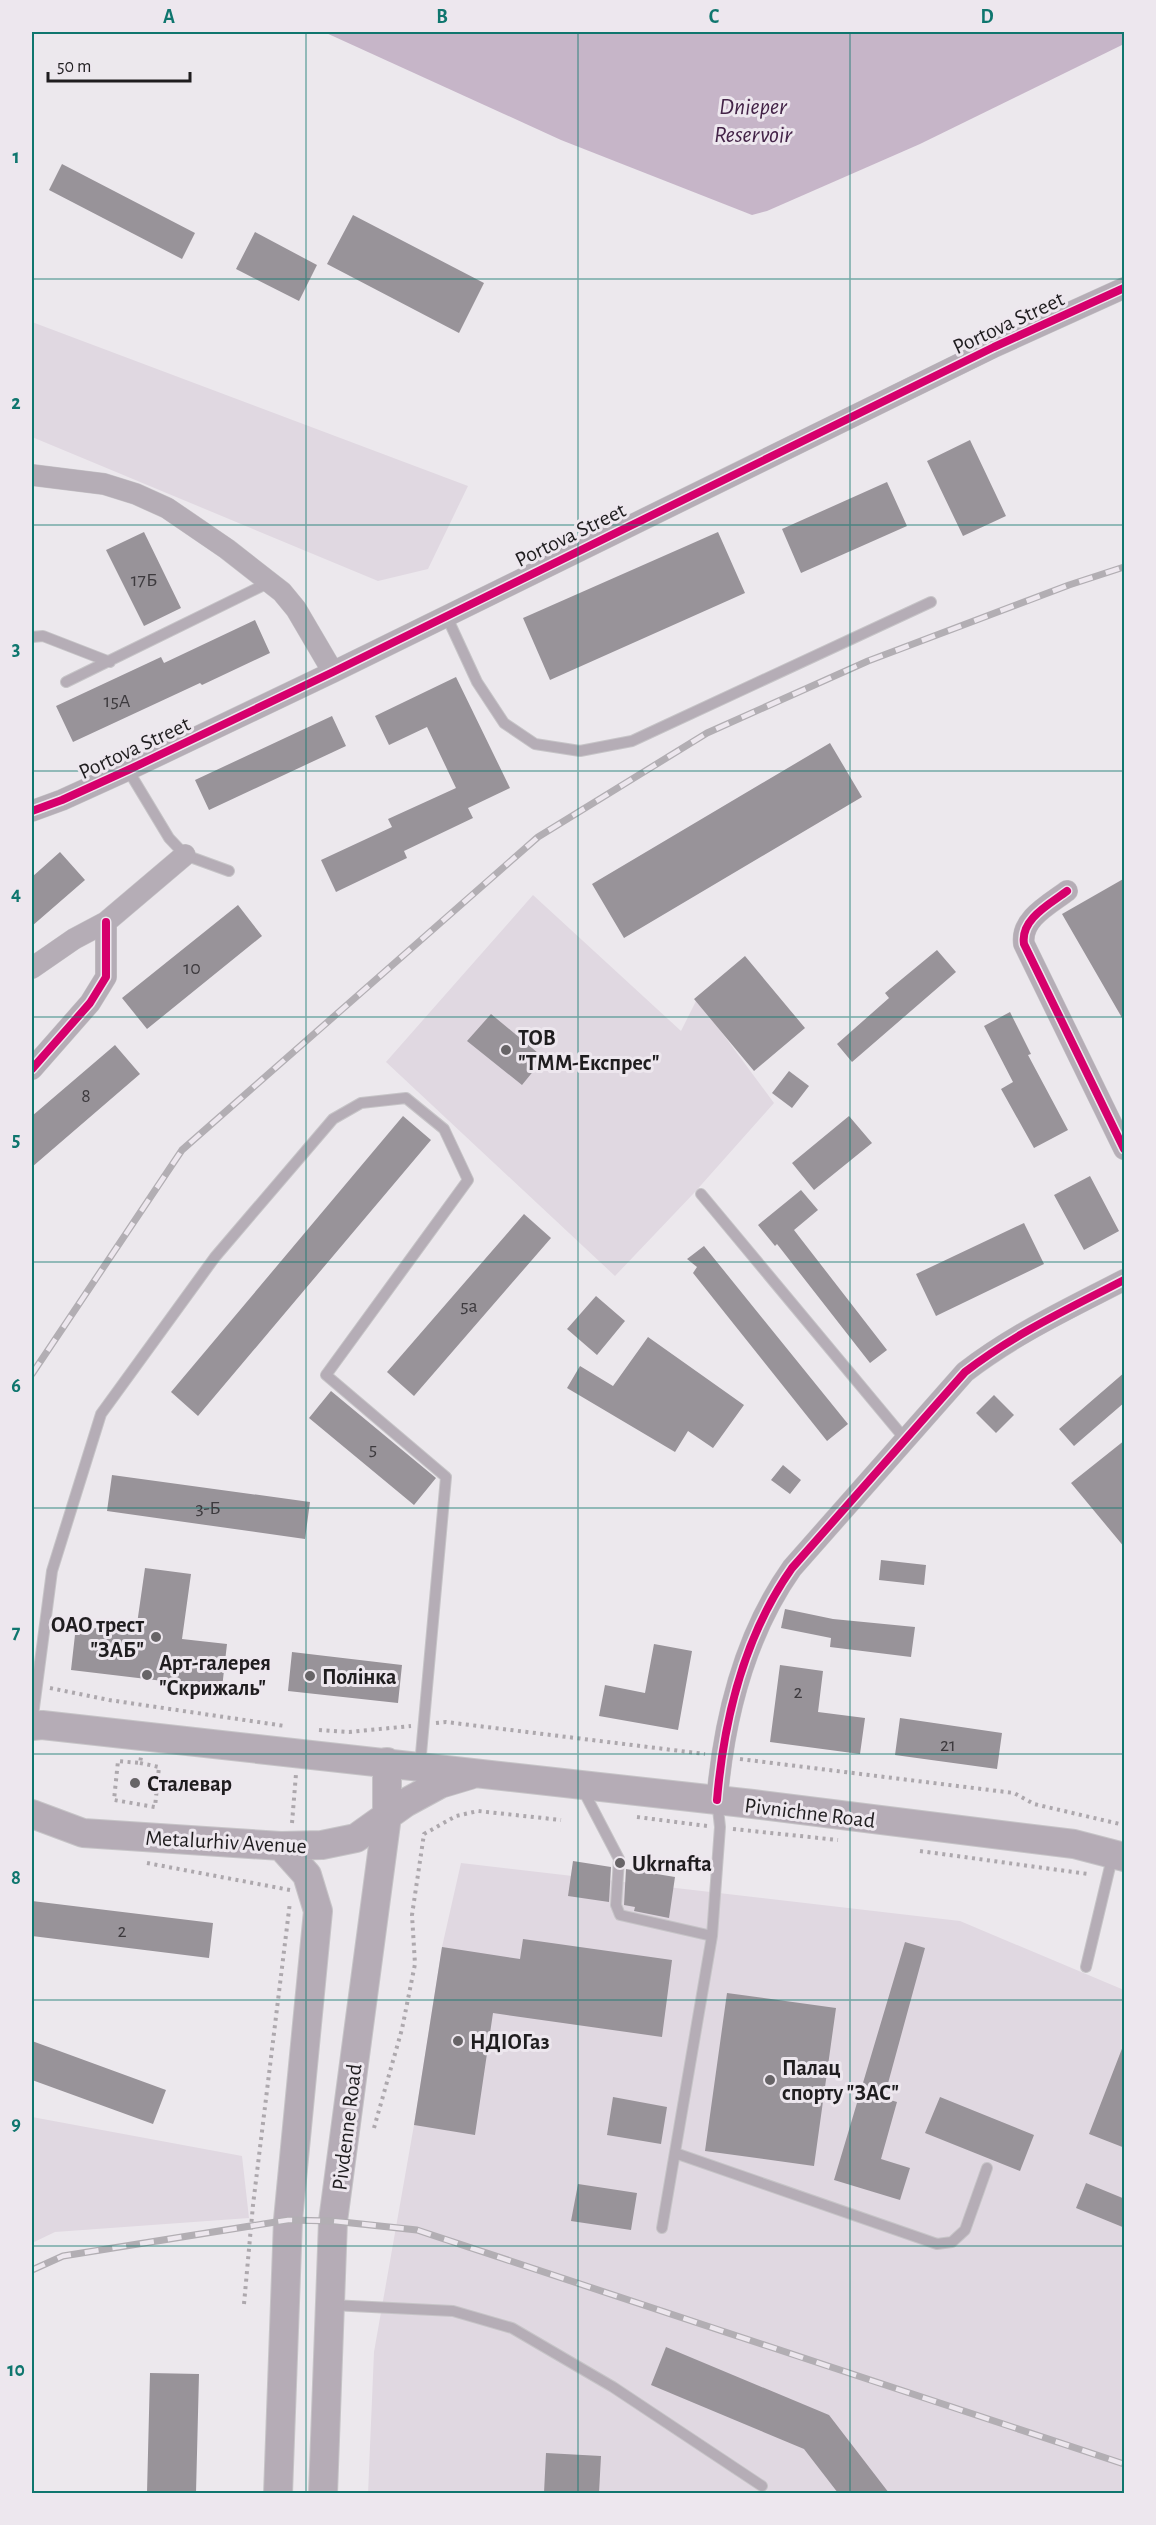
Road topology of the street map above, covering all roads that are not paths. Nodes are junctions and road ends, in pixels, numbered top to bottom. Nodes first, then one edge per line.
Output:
1 (1125, 288) edge
2 (32, 475) edge
3 (270, 582) junction
4 (931, 602) dead end
5 (446, 615) junction
6 (32, 637) edge
7 (110, 662) junction
8 (333, 672) junction
9 (66, 682) dead end
10 (129, 770) junction
11 (32, 811) edge
12 (185, 855) junction
13 (230, 871) dead end
14 (1067, 891) dead end
15 (106, 922) junction
16 (32, 968) edge
17 (32, 1069) edge
18 (1125, 1149) edge
19 (701, 1194) dead end
20 (1125, 1280) edge
21 (905, 1439) junction
22 (34, 1728) edge
23 (387, 1762) junction
24 (420, 1766) junction
25 (477, 1772) junction
26 (580, 1784) junction
27 (718, 1813) junction
28 (32, 1815) edge
29 (387, 1816) junction
30 (286, 1846) junction
31 (1115, 1863) edge
32 (712, 1936) junction
33 (1086, 1967) dead end
34 (675, 2153) junction
35 (987, 2168) dead end
36 (662, 2228) dead end
37 (330, 2305) junction
38 (762, 2486) dead end
39 (278, 2493) edge
40 (323, 2493) edge

1 - 5 street, Portova Street
2 - 3 street
3 - 7 lane
3 - 8 street
4 - 5 lane
5 - 8 street, Portova Street
6 - 7 lane
7 - 9 lane
8 - 10 street, Portova Street
10 - 11 street, Portova Street
10 - 12 lane
12 - 13 lane
12 - 15 street
14 - 18 street
15 - 16 street
15 - 17 street
19 - 21 lane
20 - 21 street
21 - 27 street
22 - 23 main road
22 - 24 lane
23 - 24 main road, Pivnichne Road
23 - 29 main road, Pivdenne Road
24 - 25 main road, Pivnichne Road
25 - 26 main road, Pivnichne Road
25 - 29 main road, Metalurhiv Avenue
26 - 27 main road, Pivnichne Road
26 - 32 lane
27 - 31 main road, Pivnichne Road
27 - 32 lane
28 - 30 main road, Metalurhiv Avenue
29 - 30 main road, Metalurhiv Avenue
29 - 37 main road, Pivdenne Road
30 - 39 main road
31 - 33 lane
32 - 34 lane
34 - 35 lane
34 - 36 lane
37 - 38 lane
37 - 40 main road, Pivdenne Road

